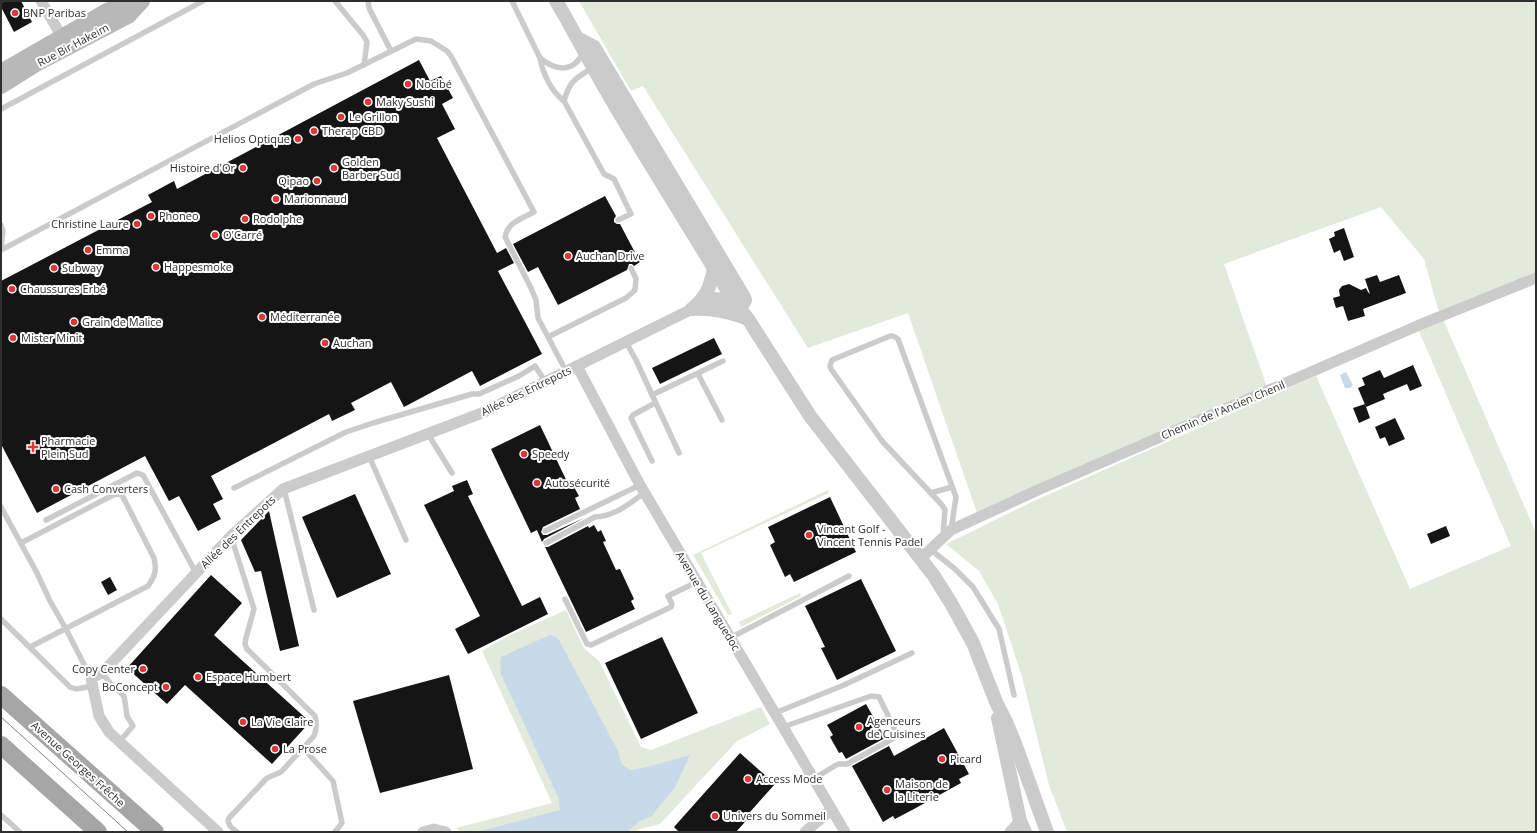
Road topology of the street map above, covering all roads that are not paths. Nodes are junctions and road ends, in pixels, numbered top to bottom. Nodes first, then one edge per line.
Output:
1 (41, 1) edge
2 (142, 1) edge
3 (202, 1) edge
4 (336, 1) edge
5 (368, 1) edge
6 (512, 1) edge
7 (556, 1) edge
8 (62, 37) junction
9 (586, 46) junction
10 (390, 51) junction
11 (540, 58) junction
12 (364, 65) junction
13 (593, 68) junction
14 (1, 72) edge
15 (1, 86) edge
16 (564, 101) junction
17 (1, 109) edge
18 (618, 220) dead end
19 (1, 225) edge
20 (1, 249) edge
21 (631, 268) dead end
22 (714, 269) junction
23 (1536, 278) edge
24 (697, 305) junction
25 (740, 310) junction
26 (548, 337) junction
27 (626, 342) junction
28 (723, 361) dead end
29 (577, 366) junction
30 (566, 371) junction
31 (698, 374) junction
32 (545, 381) junction
33 (652, 395) junction
34 (655, 402) junction
35 (722, 420) dead end
36 (428, 434) junction
37 (679, 453) dead end
38 (369, 456) junction
39 (652, 461) dead end
40 (452, 473) dead end
41 (952, 487) junction
42 (234, 488) dead end
43 (283, 489) junction
44 (642, 489) junction
45 (931, 493) junction
46 (1, 507) edge
47 (46, 520) dead end
48 (545, 531) dead end
49 (947, 534) junction
50 (231, 536) junction
51 (406, 540) dead end
52 (21, 543) junction
53 (546, 543) dead end
54 (930, 549) junction
55 (920, 559) junction
56 (196, 573) junction
57 (849, 576) dead end
58 (697, 582) junction
59 (565, 599) dead end
60 (314, 610) dead end
61 (1, 619) edge
62 (66, 629) junction
63 (730, 638) junction
64 (30, 648) junction
65 (912, 653) dead end
66 (102, 673) junction
67 (92, 682) junction
68 (1, 695) edge
69 (1014, 695) dead end
70 (996, 702) junction
71 (774, 713) junction
72 (783, 728) junction
73 (119, 742) junction
74 (1, 745) edge
75 (303, 748) junction
76 (813, 779) junction
77 (831, 810) junction
78 (1040, 813) junction
79 (1, 815) edge
80 (1022, 827) edge
81 (20, 832) edge
82 (98, 832) edge
83 (154, 832) edge
84 (218, 832) edge
85 (237, 832) edge
86 (335, 832) edge
87 (423, 832) edge
88 (446, 832) edge
89 (805, 832) edge
90 (845, 832) edge
91 (1010, 832) edge
92 (1029, 832) edge
93 (1038, 832) edge
94 (1047, 832) edge

1 - 8 street
2 - 8 main road, Rue Bir Hakeim
2 - 15 main road, Rue Bir Hakeim
3 - 17 lane
4 - 12 lane
5 - 10 lane
6 - 11 lane
7 - 9 street
8 - 14 main road, Rue Bir Hakeim
9 - 11 lane
9 - 13 street
9 - 25 street
10 - 12 lane
10 - 26 lane
11 - 16 lane
12 - 20 lane
13 - 16 lane
13 - 22 street
16 - 18 lane
19 - 20 lane
21 - 26 lane
22 - 24 street
22 - 25 street
23 - 49 street, Chemin de l'Ancien Chenil
24 - 25 street
24 - 25 street
24 - 27 street, Allée des Entrepots
25 - 55 street
26 - 30 lane
27 - 29 street, Allée des Entrepots
27 - 33 lane
28 - 31 lane
29 - 30 street, Allée des Entrepots
29 - 44 street, Avenue du Languedoc
30 - 32 street, Allée des Entrepots
31 - 33 lane
31 - 35 lane
32 - 36 street, Allée des Entrepots
32 - 42 lane
33 - 34 lane
34 - 37 lane
34 - 39 lane
36 - 38 street, Allée des Entrepots
36 - 40 lane
38 - 43 street, Allée des Entrepots
38 - 51 lane
41 - 45 lane
41 - 45 lane
41 - 49 lane
43 - 50 street, Allée des Entrepots
43 - 60 lane
44 - 48 lane
44 - 53 lane
44 - 58 street, Avenue du Languedoc
45 - 49 lane
46 - 52 lane
47 - 56 lane
49 - 54 street, Chemin de l'Ancien Chenil
50 - 56 street, Allée des Entrepots
50 - 75 lane
52 - 62 lane
52 - 62 lane
54 - 55 street, Chemin de l'Ancien Chenil
54 - 69 lane
55 - 70 street
56 - 66 street, Allée des Entrepots
57 - 63 lane
58 - 59 lane
58 - 63 street, Avenue du Languedoc
61 - 64 lane
62 - 64 lane
62 - 67 lane
63 - 71 street, Avenue du Languedoc
64 - 67 lane
65 - 71 lane
66 - 67 street, Allée des Entrepots
66 - 73 lane
67 - 73 street
68 - 83 main road, Avenue Georges Frêche
70 - 78 street
70 - 80 street
71 - 72 street, Avenue du Languedoc
72 - 76 street, Avenue du Languedoc
72 - 76 lane
73 - 84 street
74 - 82 main road
75 - 85 lane
75 - 86 lane
76 - 77 street, Avenue du Languedoc
77 - 89 street
77 - 90 street, Avenue du Languedoc
78 - 93 street
78 - 94 street
79 - 81 lane
80 - 91 street
80 - 92 street
87 - 88 street

